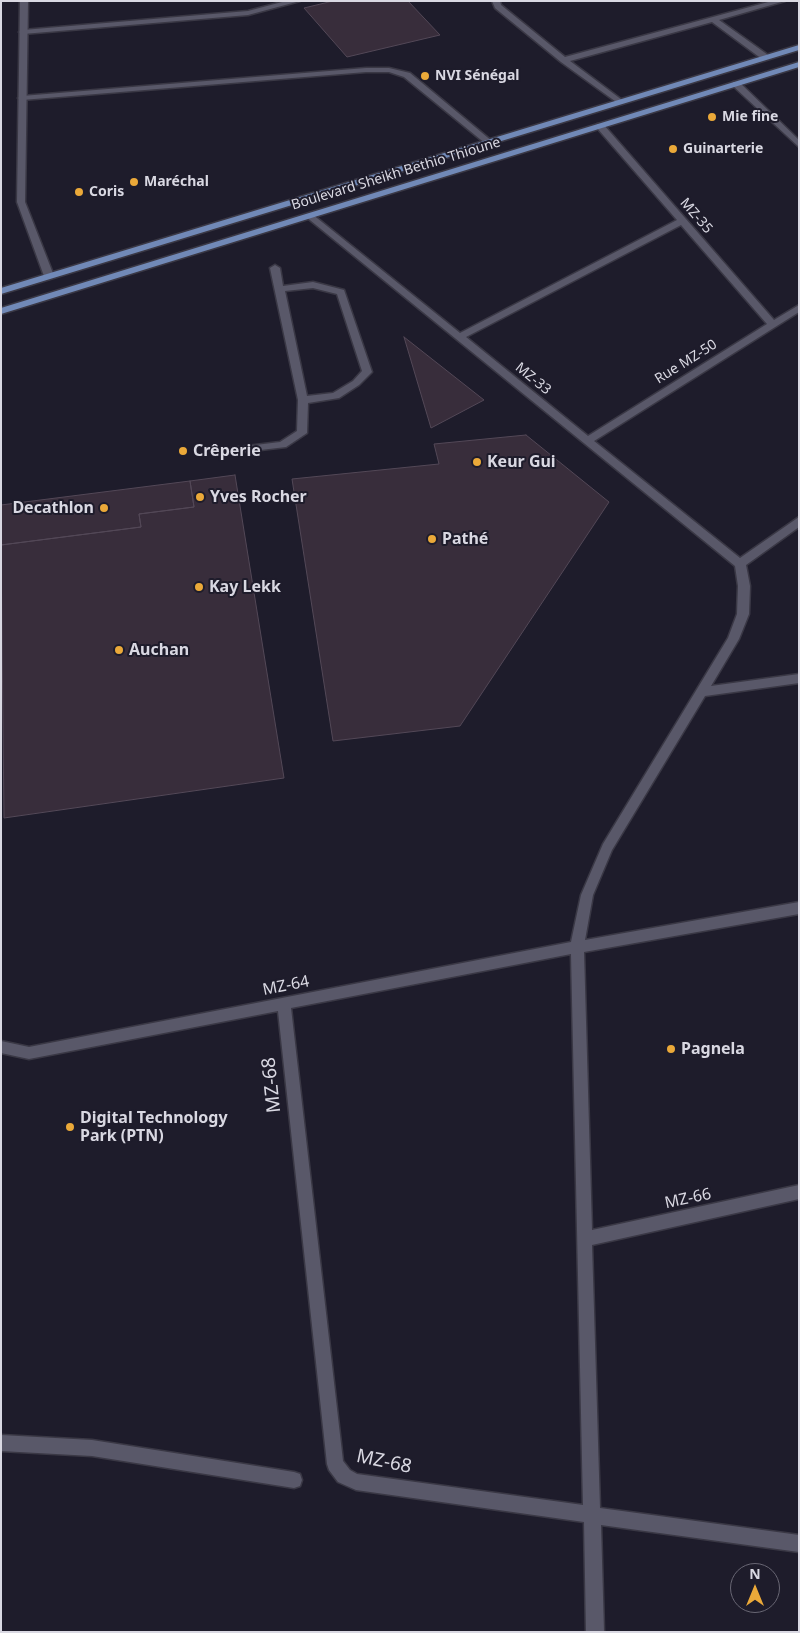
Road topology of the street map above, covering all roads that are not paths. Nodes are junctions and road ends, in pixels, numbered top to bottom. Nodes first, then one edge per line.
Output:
1 (24, 1) edge
2 (296, 1) edge
3 (496, 1) edge
4 (781, 1) edge
5 (715, 21) junction
6 (23, 32) junction
7 (799, 47) edge
8 (765, 57) junction
9 (564, 60) junction
10 (799, 64) edge
11 (736, 84) junction
12 (22, 98) junction
13 (619, 102) junction
14 (600, 126) junction
15 (489, 142) junction
16 (799, 145) edge
17 (309, 216) junction
18 (682, 221) junction
19 (275, 268) dead end
20 (49, 276) junction
21 (279, 289) junction
22 (1, 291) edge
23 (799, 308) edge
24 (1, 311) edge
25 (772, 324) junction
26 (459, 337) junction
27 (303, 400) junction
28 (587, 440) junction
29 (235, 450) dead end
30 (799, 521) edge
31 (740, 564) junction
32 (799, 678) edge
33 (702, 692) junction
34 (799, 908) edge
35 (577, 947) junction
36 (284, 1004) junction
37 (1, 1047) edge
38 (799, 1192) edge
39 (584, 1239) junction
40 (1, 1443) edge
41 (294, 1480) dead end
42 (592, 1517) junction
43 (799, 1544) edge
44 (595, 1632) edge

1 - 6 street
2 - 6 street
3 - 9 street
4 - 5 street
5 - 8 street
5 - 9 street
6 - 12 street
7 - 8 main road, Boulevard Sheikh Bethio Thioune
8 - 13 main road, Boulevard Sheikh Bethio Thioune
9 - 13 street
10 - 11 main road, Boulevard Sheikh Bethio Thioune
11 - 14 main road, Boulevard Sheikh Bethio Thioune
11 - 16 street
12 - 15 street
12 - 20 street
13 - 15 main road, Boulevard Sheikh Bethio Thioune
14 - 17 main road, Boulevard Sheikh Bethio Thioune
14 - 18 street, MZ-35
15 - 20 main road, Boulevard Sheikh Bethio Thioune
17 - 24 main road, Boulevard Sheikh Bethio Thioune
17 - 26 street, MZ-33
18 - 25 street, MZ-35
18 - 26 street
19 - 21 street
20 - 22 main road, Boulevard Sheikh Bethio Thioune
21 - 27 street
21 - 27 street
23 - 25 street, Rue MZ-50
25 - 28 street, Rue MZ-50
26 - 28 street, MZ-33
27 - 29 street
28 - 31 street, MZ-33
30 - 31 street
31 - 33 street
32 - 33 street
33 - 35 street
34 - 35 street, MZ-64
35 - 36 street, MZ-64
35 - 39 street
36 - 37 street, MZ-64
36 - 42 street, MZ-68
38 - 39 street, MZ-66
39 - 42 street
40 - 41 street
42 - 43 street, MZ-68
42 - 44 street

